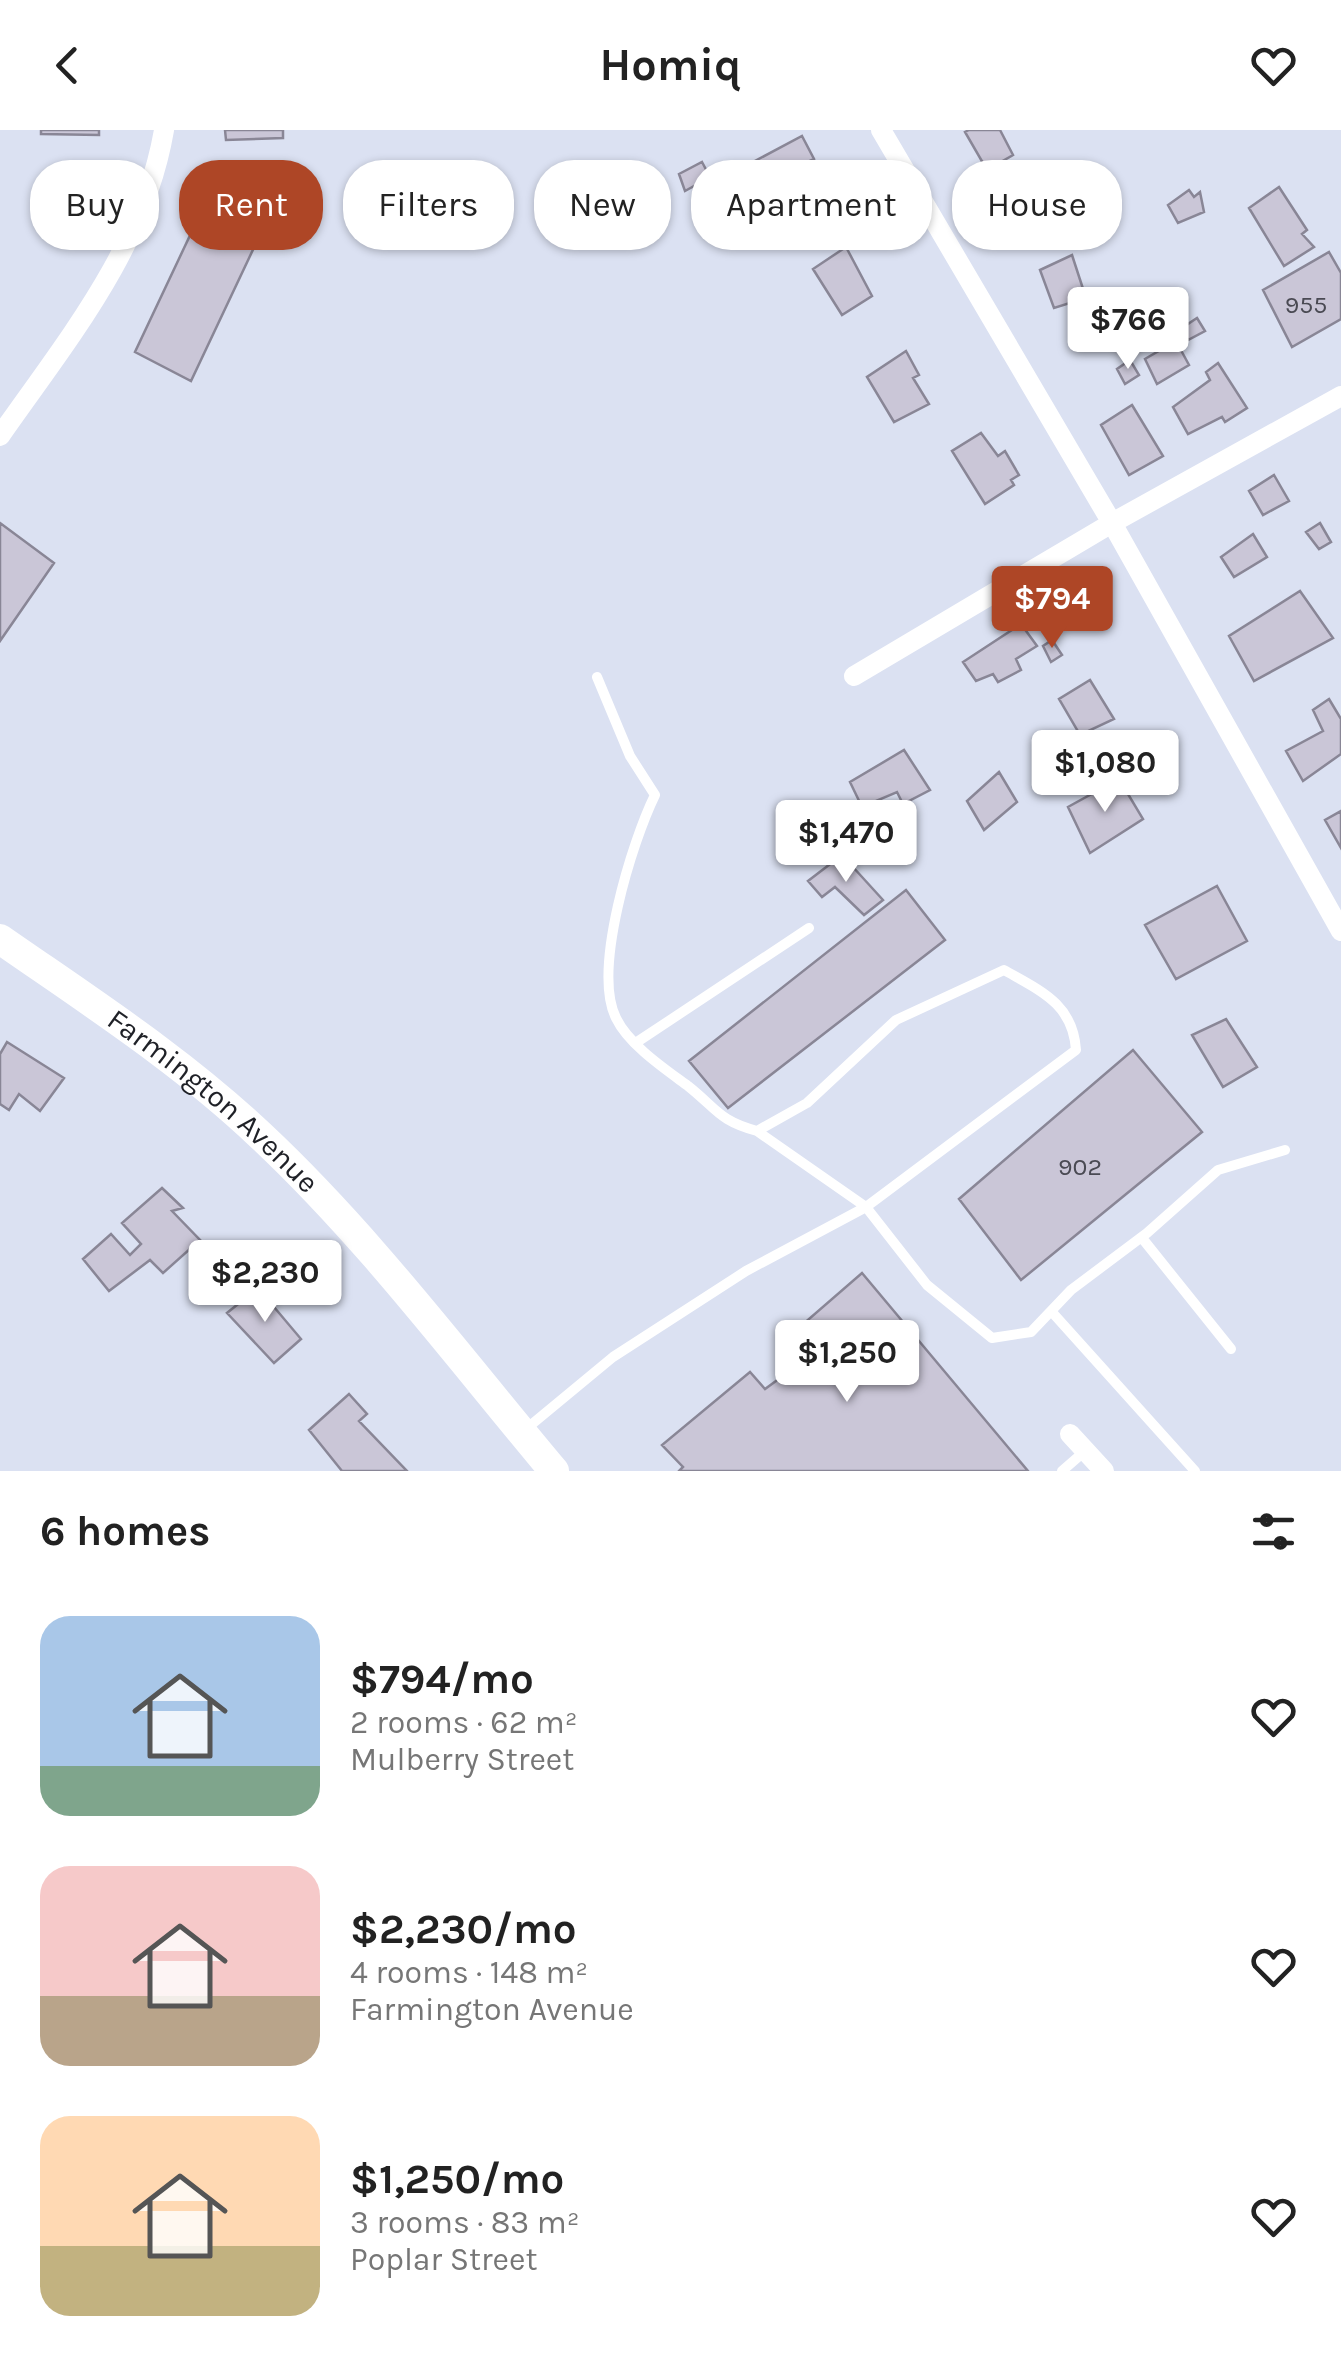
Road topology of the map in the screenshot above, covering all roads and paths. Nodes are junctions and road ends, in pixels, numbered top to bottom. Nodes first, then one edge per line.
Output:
1 (164, 130) edge
2 (880, 130) edge
3 (1341, 396) edge
4 (0, 436) edge
5 (1112, 523) junction
6 (854, 676) dead end
7 (597, 677) dead end
8 (809, 928) dead end
9 (1341, 931) edge
10 (0, 939) edge
11 (638, 1042) junction
12 (757, 1132) junction
13 (1284, 1150) dead end
14 (866, 1207) junction
15 (1142, 1238) junction
16 (1051, 1311) junction
17 (1231, 1349) dead end
18 (522, 1432) junction
19 (1070, 1434) dead end
20 (1085, 1451) junction
21 (554, 1471) edge
22 (1062, 1471) edge
23 (1104, 1471) edge
24 (1196, 1471) edge

1 - 4 street
2 - 5 street
3 - 5 street
5 - 6 street
5 - 9 street
7 - 11 lane
8 - 11 lane
10 - 18 street, Farmington Avenue
11 - 12 lane
12 - 14 lane
12 - 14 lane
13 - 15 lane
14 - 16 lane
14 - 18 lane
15 - 16 lane
15 - 17 lane
16 - 24 lane
18 - 21 street, Farmington Avenue
19 - 20 street
20 - 22 lane
20 - 23 street

